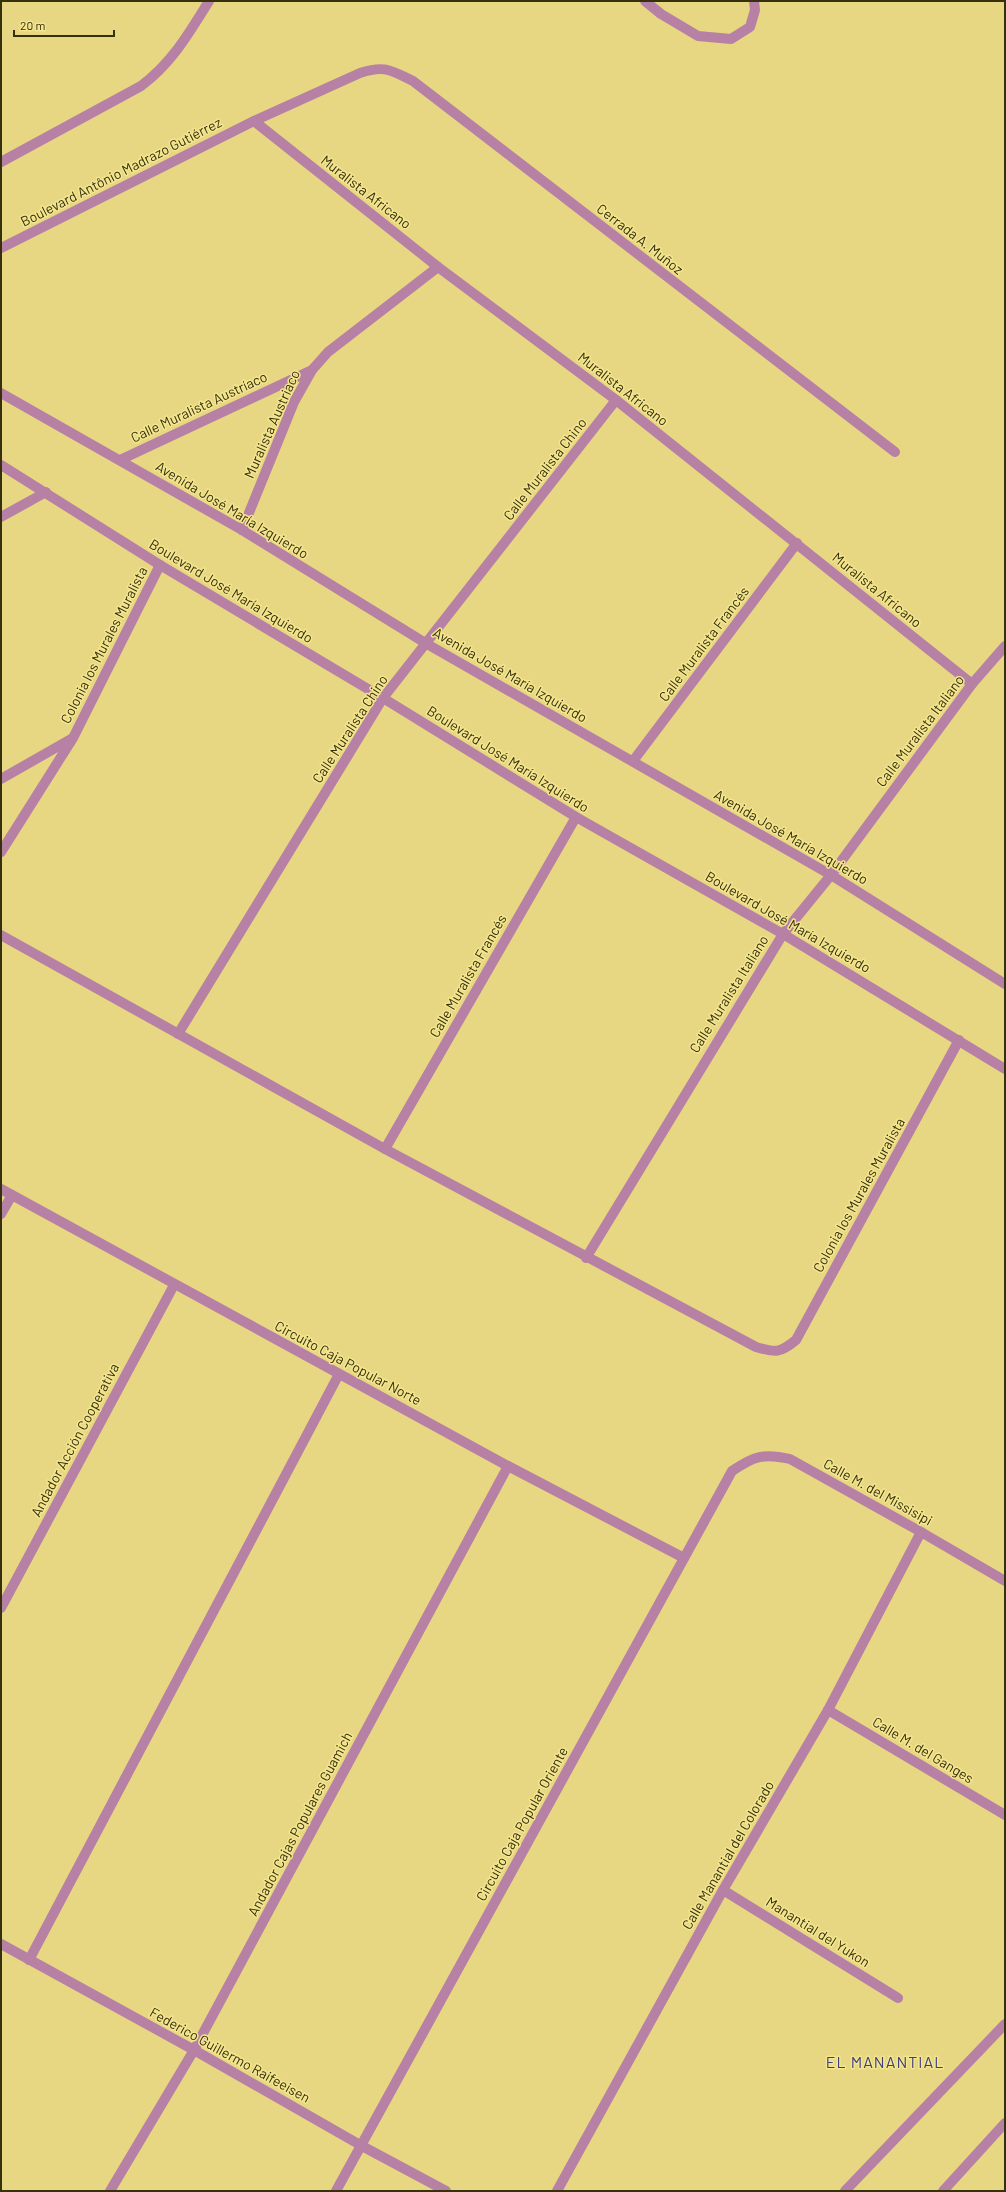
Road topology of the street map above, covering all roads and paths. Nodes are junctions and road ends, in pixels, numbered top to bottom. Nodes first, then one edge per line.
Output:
1 (209, 1) edge
2 (645, 1) edge
3 (754, 1) edge
4 (254, 121) junction
5 (1, 162) edge
6 (1, 248) edge
7 (438, 267) junction
8 (312, 370) junction
9 (1, 392) edge
10 (616, 400) junction
11 (895, 452) dead end
12 (120, 460) junction
13 (1, 465) edge
14 (46, 492) junction
15 (1, 517) edge
16 (242, 530) junction
17 (796, 543) junction
18 (160, 565) junction
19 (427, 644) junction
20 (1005, 646) edge
21 (972, 684) junction
22 (384, 698) junction
23 (73, 738) junction
24 (633, 761) junction
25 (1, 779) edge
26 (576, 817) junction
27 (1, 852) edge
28 (831, 875) junction
29 (783, 934) junction
30 (1, 935) edge
31 (1005, 984) edge
32 (178, 1034) junction
33 (959, 1040) junction
34 (1005, 1069) edge
35 (385, 1149) junction
36 (1, 1189) edge
37 (12, 1195) junction
38 (1, 1214) edge
39 (586, 1258) junction
40 (174, 1285) junction
41 (339, 1374) junction
42 (508, 1466) junction
43 (732, 1470) joint
44 (921, 1532) junction
45 (684, 1558) junction
46 (1005, 1581) edge
47 (1, 1608) edge
48 (828, 1710) junction
49 (1005, 1815) edge
50 (723, 1890) junction
51 (1, 1944) edge
52 (29, 1960) junction
53 (898, 1998) dead end
54 (1005, 2024) edge
55 (194, 2050) junction
56 (1005, 2123) edge
57 (362, 2146) junction
58 (110, 2191) edge
59 (336, 2191) edge
60 (446, 2191) edge
61 (557, 2191) edge
62 (845, 2191) edge
63 (943, 2191) edge

1 - 5 street
2 - 3 street
4 - 6 street, Boulevard Antônio Madrazo Gutiérrez
4 - 7 street, Muralista Africano
4 - 11 street, Cerrada A. Muñoz
7 - 8 street, Muralista Austriaco
7 - 10 street, Muralista Africano
8 - 12 street, Calle Muralista Austríaco
8 - 16 street, Muralista Austriaco
9 - 12 street, Avenida José María Izquierdo
10 - 17 street, Muralista Africano
10 - 19 street, Calle Muralista Chino
12 - 16 street, Avenida José María Izquierdo
13 - 14 street, Boulevard José María Izquierdo
14 - 15 street
14 - 18 street, Boulevard José María Izquierdo
16 - 19 street, Avenida José María Izquierdo
17 - 21 street, Muralista Africano
17 - 24 street, Calle Muralista Francés
18 - 22 street, Boulevard José María Izquierdo
18 - 23 street, Colonia los Murales Muralista
19 - 22 street, Calle Muralista Chino
19 - 24 street, Avenida José María Izquierdo
20 - 21 street, Calle Muralista Italiano
21 - 28 street, Calle Muralista Italiano
22 - 26 street, Boulevard José María Izquierdo
22 - 32 street, Calle Muralista Chino
23 - 25 street, Colonia los Murales Muralista
23 - 27 street, Colonia los Murales Muralista
24 - 28 street, Avenida José María Izquierdo
26 - 29 street, Boulevard José María Izquierdo
26 - 35 street, Calle Muralista Francés
28 - 29 street, Calle Muralista Italiano
28 - 31 street, Avenida José María Izquierdo
29 - 33 street, Boulevard José María Izquierdo
29 - 39 street, Calle Muralista Italiano
30 - 32 street
32 - 35 street
33 - 34 street, Boulevard José María Izquierdo
33 - 39 street, Colonia los Murales Muralista
35 - 39 street
36 - 37 street, Circuito Caja Popular Norte
37 - 38 street
37 - 40 street, Circuito Caja Popular Norte
40 - 41 street, Circuito Caja Popular Norte
40 - 47 street, Andador Acción Cooperativa
41 - 42 street, Circuito Caja Popular Norte
41 - 52 street
42 - 45 street, Circuito Caja Popular Norte
42 - 55 street, Andador Cajas Populares Guamich
43 - 44 street, Calle M. del Missisipi
43 - 45 street, Circuito Caja Popular Oriente
44 - 46 street, Calle M. del Missisipi
44 - 48 street, Calle Manantial del Colorado
45 - 57 street, Circuito Caja Popular Oriente
48 - 49 street, Calle M. del Ganges
48 - 50 street, Calle Manantial del Colorado
50 - 53 street, Manantial del Yukon
50 - 61 street, Calle Manantial del Colorado
51 - 52 street, Federico Guillermo Raifeeisen
52 - 55 street, Federico Guillermo Raifeeisen
54 - 62 street
55 - 57 street, Federico Guillermo Raifeeisen
55 - 58 street, Andador Cajas Populares Guamich
56 - 63 street
57 - 59 street, Circuito Caja Popular Oriente
57 - 60 street, Federico Guillermo Raifeeisen

